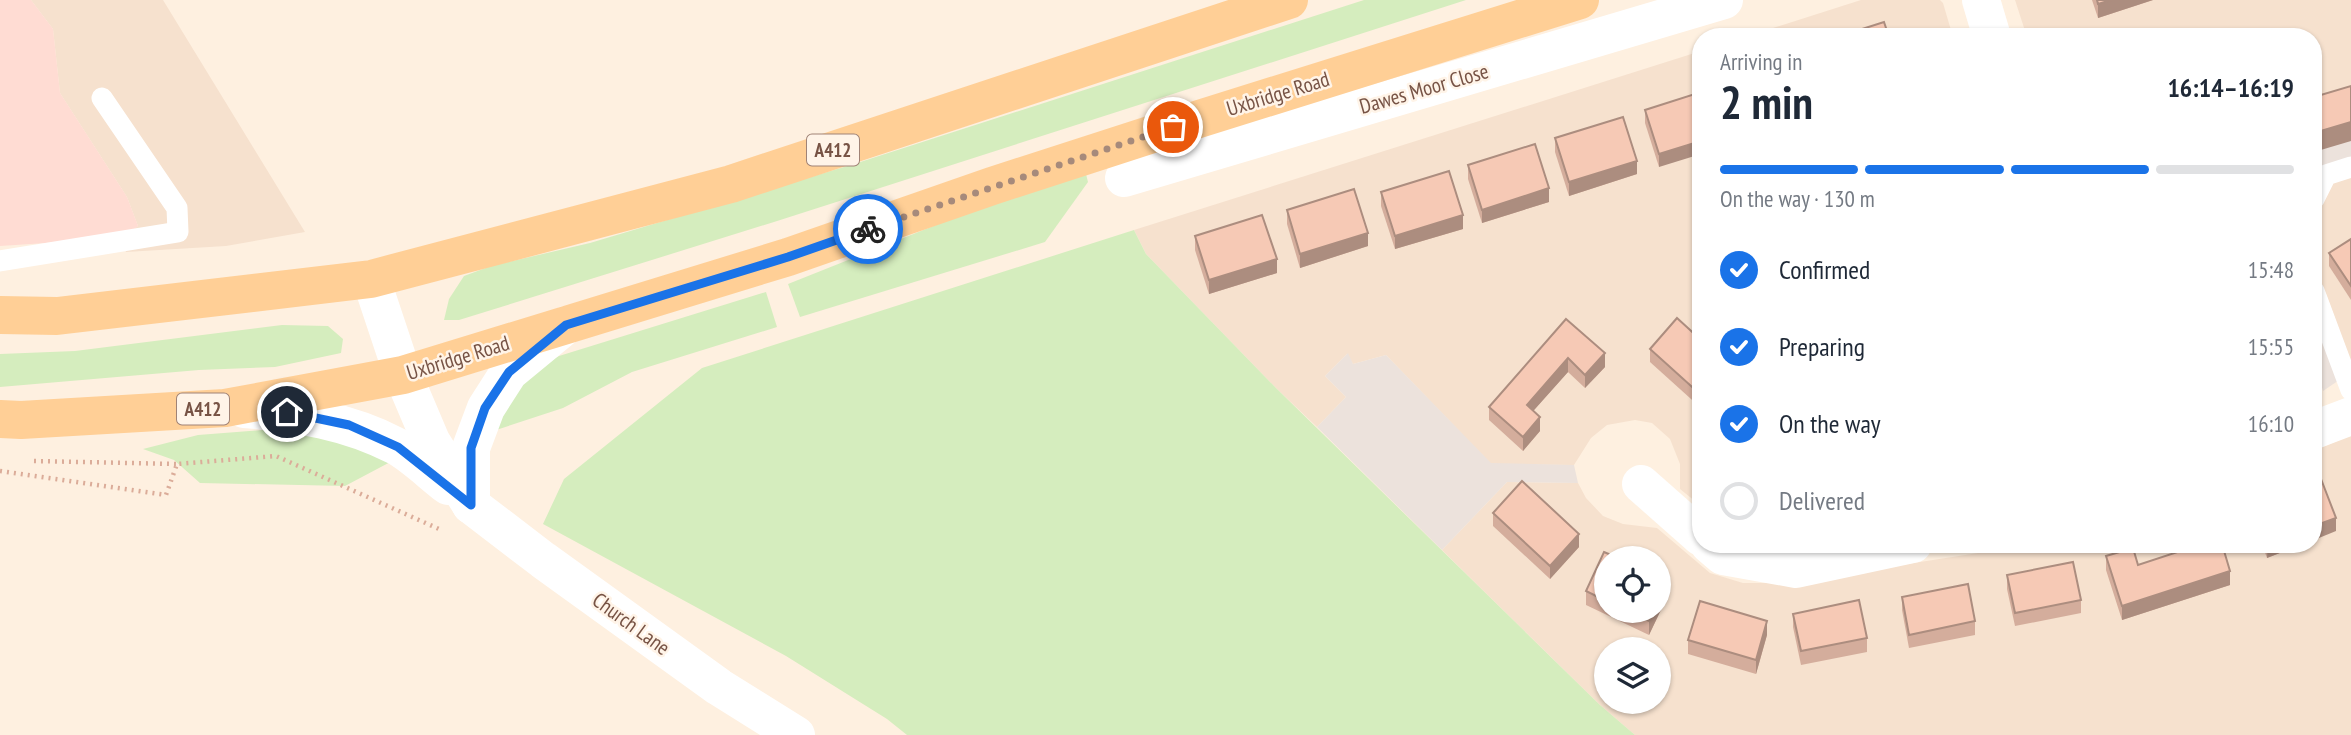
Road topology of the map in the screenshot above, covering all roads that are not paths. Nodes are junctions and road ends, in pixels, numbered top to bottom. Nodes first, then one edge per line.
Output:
1 (1289, 0) edge
2 (1580, 0) edge
3 (1724, 0) edge
4 (1980, 0) edge
5 (1989, 28) edge
6 (102, 98) dead end
7 (2351, 167) edge
8 (1124, 178) dead end
9 (2322, 183) edge
10 (0, 261) edge
11 (372, 279) junction
12 (2322, 312) edge
13 (0, 316) edge
14 (566, 325) junction
15 (403, 375) junction
16 (2351, 390) edge
17 (225, 408) junction
18 (2351, 416) edge
19 (0, 419) edge
20 (2322, 427) edge
21 (1641, 484) dead end
22 (471, 505) junction
23 (1692, 529) edge
24 (1720, 553) edge
25 (1871, 553) edge
26 (796, 735) edge

1 - 11 main road, A412
2 - 14 main road, Uxbridge Road / A412
3 - 8 street, Dawes Moor Close
4 - 5 street
6 - 10 lane
7 - 9 lane
11 - 13 main road, A412
11 - 15 street, Church Lane
12 - 16 lane
14 - 15 main road, Uxbridge Road / A412
14 - 22 street
15 - 17 main road, Uxbridge Road / A412
15 - 22 street, Church Lane
17 - 19 main road, Uxbridge Road / A412
17 - 22 street, Church Lane
18 - 20 street
21 - 23 street
22 - 26 street, Church Lane
24 - 25 street

